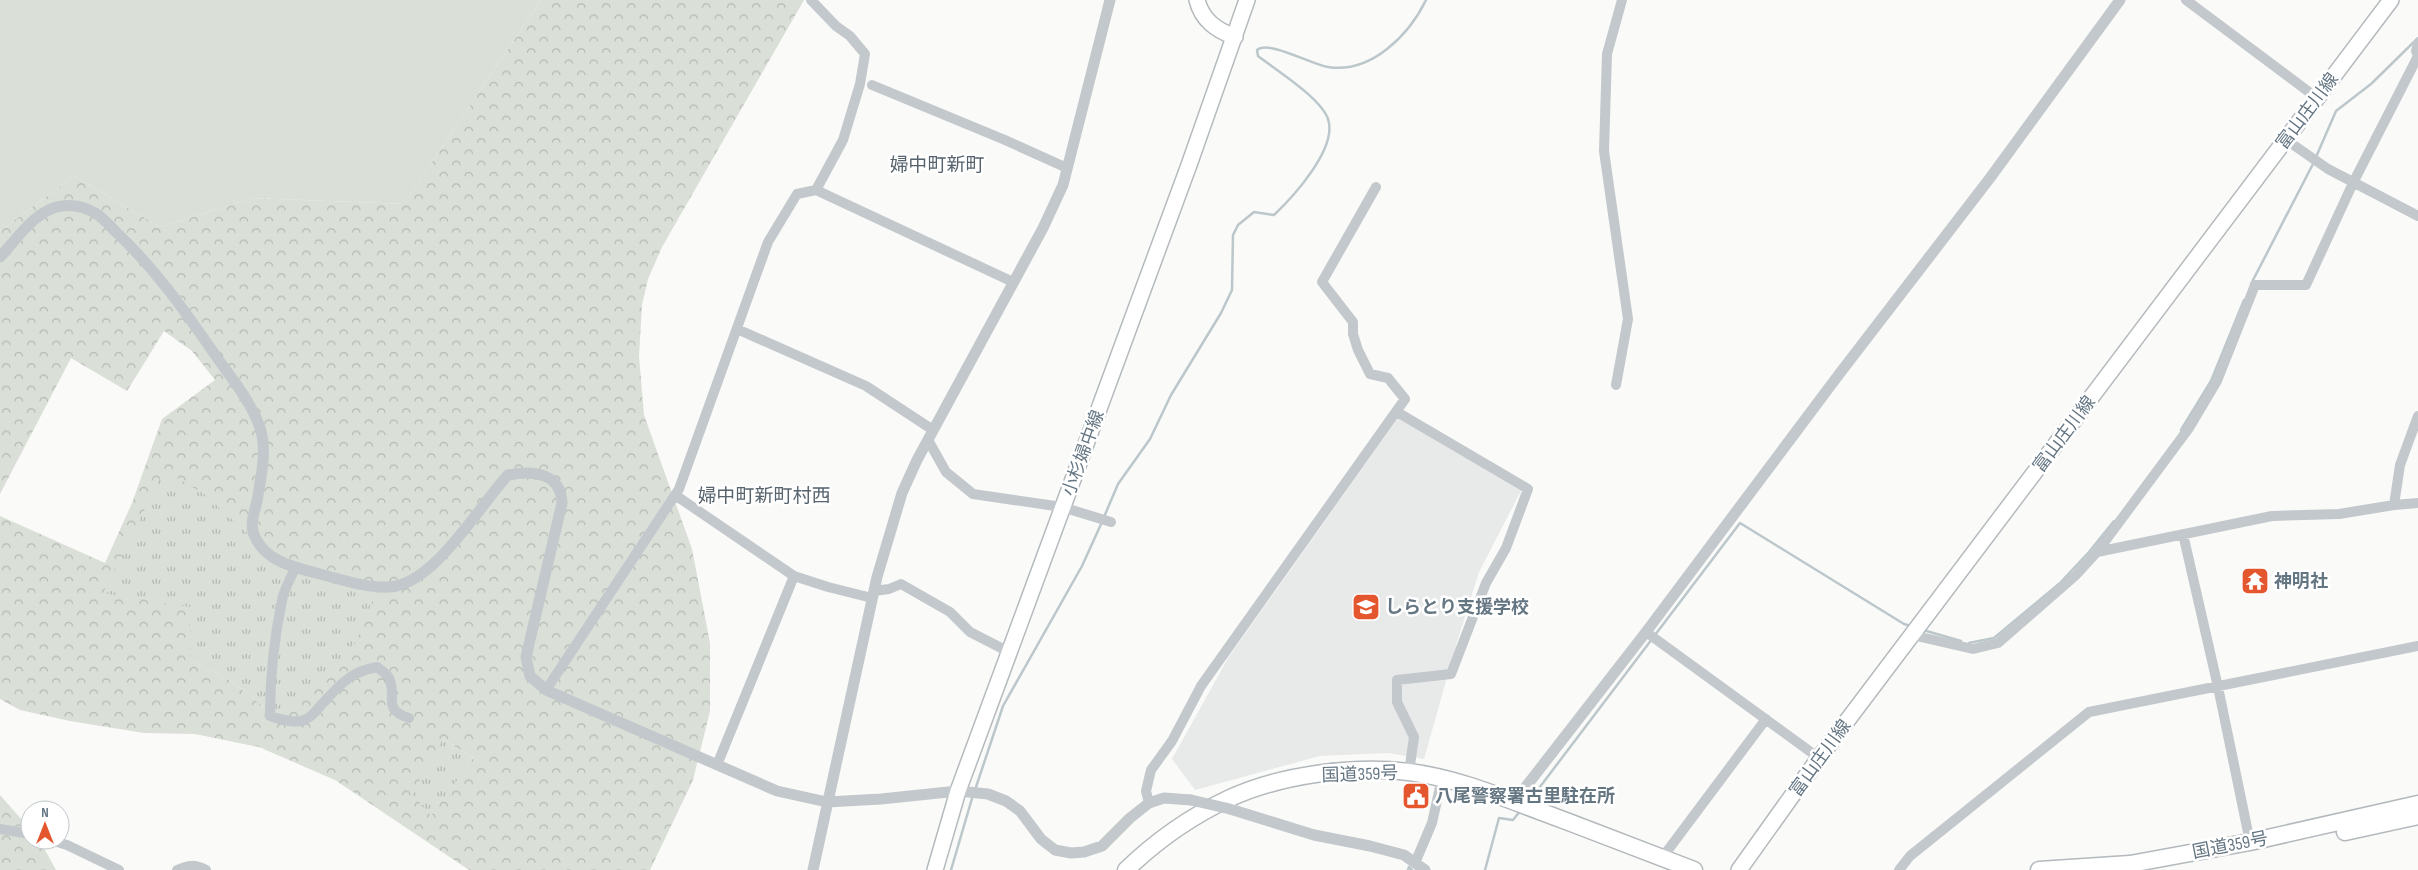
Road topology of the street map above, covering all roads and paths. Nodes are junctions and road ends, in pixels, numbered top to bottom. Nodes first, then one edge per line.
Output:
1 (811, 0) edge
2 (1110, 0) edge
3 (1197, 0) edge
4 (1247, 0) edge
5 (1622, 0) edge
6 (2120, 0) edge
7 (2186, 0) edge
8 (2391, 0) edge
9 (1235, 37) junction
10 (2418, 44) edge
11 (2418, 56) edge
12 (872, 85) dead end
13 (2317, 98) junction
14 (2285, 139) junction
15 (1066, 168) junction
16 (2353, 183) junction
17 (1376, 187) dead end
18 (816, 190) junction
19 (2418, 216) edge
20 (0, 257) edge
21 (1013, 282) junction
22 (737, 329) junction
23 (1616, 385) dead end
24 (1397, 412) junction
25 (2418, 416) edge
26 (930, 428) dead end
27 (928, 440) junction
28 (675, 495) junction
29 (2418, 503) edge
30 (2394, 505) junction
31 (1062, 507) junction
32 (1111, 522) dead end
33 (2183, 534) junction
34 (2097, 552) junction
35 (295, 568) junction
36 (794, 576) junction
37 (873, 594) junction
38 (1646, 632) junction
39 (1912, 635) junction
40 (2418, 646) edge
41 (1009, 652) junction
42 (2218, 687) junction
43 (546, 690) junction
44 (409, 718) dead end
45 (1766, 719) junction
46 (1819, 758) junction
47 (717, 765) junction
48 (1409, 772) junction
49 (1442, 778) junction
50 (958, 791) junction
51 (827, 802) junction
52 (1514, 802) junction
53 (1149, 803) junction
54 (2418, 804) edge
55 (2418, 816) edge
56 (0, 829) edge
57 (20, 832) edge
58 (2250, 842) junction
59 (70, 846) edge
60 (1662, 858) junction
61 (1415, 863) junction
62 (119, 870) edge
63 (177, 870) edge
64 (206, 870) edge
65 (813, 870) edge
66 (935, 870) edge
67 (1126, 870) edge
68 (1425, 870) edge
69 (1694, 870) edge
70 (1739, 870) edge
71 (1899, 870) edge
72 (2039, 870) edge
73 (2150, 870) edge

1 - 18 street
2 - 15 street
3 - 9 main road
4 - 9 main road, 小杉婦中線
5 - 23 street
6 - 38 street
7 - 13 street
8 - 13 main road, 富山庄川線
9 - 31 main road, 小杉婦中線
10 - 11 street
11 - 16 street
12 - 15 street
13 - 14 main road, 富山庄川線
14 - 16 street
14 - 39 main road, 富山庄川線
15 - 21 street
16 - 19 street
16 - 34 street
17 - 24 street
18 - 21 street
18 - 22 street
20 - 35 street
21 - 27 street
22 - 26 street
22 - 28 street
24 - 48 street
24 - 53 street
25 - 30 street
27 - 31 street
27 - 37 street
28 - 36 street
28 - 43 street
29 - 30 street
30 - 33 street
31 - 32 street
31 - 41 main road, 小杉婦中線
33 - 34 street
33 - 42 street
34 - 39 street
35 - 43 street
35 - 44 street
36 - 37 street
36 - 47 street
37 - 41 street
37 - 51 street
38 - 45 street
38 - 52 street
39 - 46 main road, 富山庄川線
40 - 42 street
41 - 50 main road, 小杉婦中線
42 - 58 street
42 - 71 street
43 - 47 street
45 - 46 street
45 - 60 street
46 - 70 main road, 富山庄川線
47 - 51 street
48 - 49 highway, 国道359号
48 - 67 highway, 国道359号
49 - 52 highway, 国道359号
49 - 61 street
50 - 51 street
50 - 53 street
50 - 66 main road, 小杉婦中線
51 - 65 street
52 - 60 highway, 国道359号
53 - 61 street, bridge
54 - 58 highway, 国道359号
55 - 73 highway, 国道359号
56 - 57 street
58 - 72 highway, 国道359号
59 - 62 street
60 - 69 highway, 国道359号
61 - 68 street
63 - 64 street

